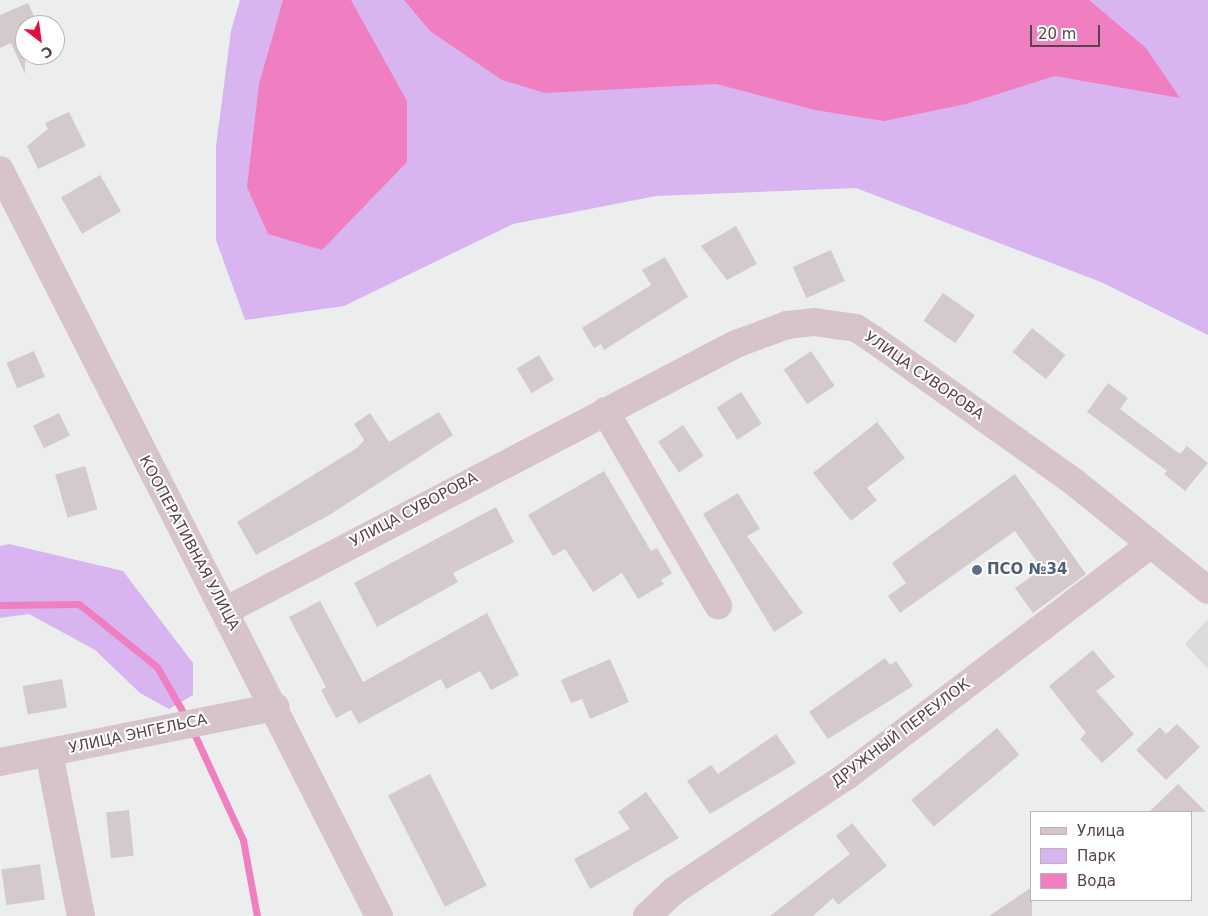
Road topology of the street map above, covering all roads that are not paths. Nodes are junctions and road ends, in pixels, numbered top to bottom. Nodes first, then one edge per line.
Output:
1 (0, 170) edge
2 (605, 411) junction
3 (1151, 544) junction
4 (1208, 590) edge
5 (718, 605) dead end
6 (225, 611) junction
7 (276, 706) junction
8 (49, 754) junction
9 (0, 762) edge
10 (81, 916) edge
11 (379, 916) edge
12 (647, 916) edge

1 - 6 street, КООПЕРАТИВНАЯ УЛИЦА
2 - 3 street, УЛИЦА СУВОРОВА
2 - 5 street
2 - 6 street, УЛИЦА СУВОРОВА
3 - 4 street, УЛИЦА СУВОРОВА
3 - 12 street, ДРУЖНЫЙ ПЕРЕУЛОК
6 - 7 street, КООПЕРАТИВНАЯ УЛИЦА
7 - 8 street, УЛИЦА ЭНГЕЛЬСА
7 - 11 street, КООПЕРАТИВНАЯ УЛИЦА
8 - 9 street, УЛИЦА ЭНГЕЛЬСА
8 - 10 street

